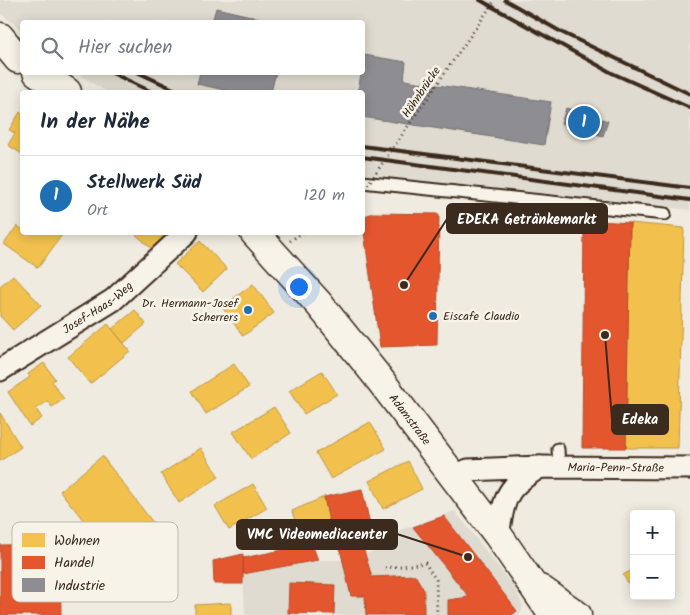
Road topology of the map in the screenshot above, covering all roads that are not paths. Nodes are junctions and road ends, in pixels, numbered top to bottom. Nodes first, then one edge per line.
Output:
1 (0, 37) edge
2 (20, 61) edge
3 (41, 75) edge
4 (63, 90) edge
5 (365, 182) edge
6 (665, 214) dead end
7 (184, 235) edge
8 (257, 235) edge
9 (0, 370) edge
10 (553, 461) junction
11 (690, 468) edge
12 (453, 476) junction
13 (498, 535) junction
14 (534, 586) junction
15 (537, 615) edge
16 (553, 615) edge
17 (577, 615) edge

1 - 2 main road
3 - 4 main road
5 - 6 lane
7 - 9 street, Josef-Haas-Weg
8 - 12 main road, Adamstraße
10 - 11 street, Maria-Penn-Straße
10 - 12 street, Maria-Penn-Straße
10 - 13 street
12 - 13 main road, Adamstraße
13 - 14 main road, Adamstraße
14 - 15 main road
14 - 16 main road, Adamstraße
14 - 17 main road

